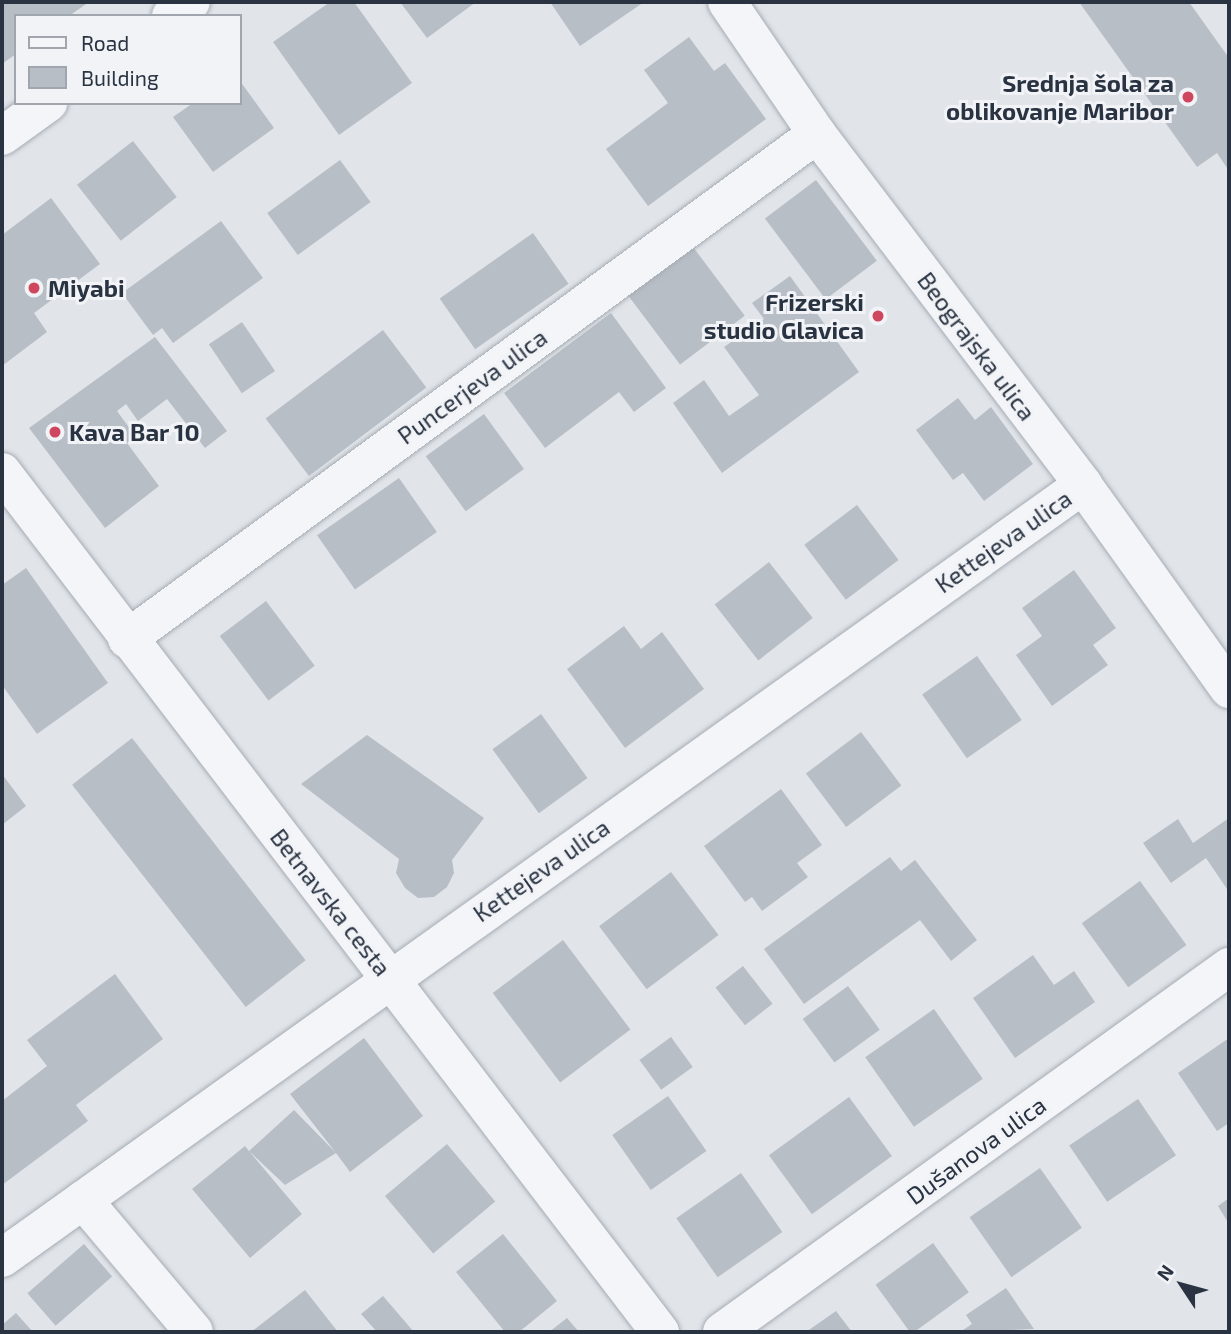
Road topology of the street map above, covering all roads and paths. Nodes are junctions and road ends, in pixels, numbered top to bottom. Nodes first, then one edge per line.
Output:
1 (191, 2) edge
2 (727, 2) edge
3 (175, 14) edge
4 (45, 105) edge
5 (817, 134) junction
6 (2, 136) edge
7 (2, 472) edge
8 (1083, 485) junction
9 (127, 639) junction
10 (1229, 690) edge
11 (1229, 967) edge
12 (389, 978) junction
13 (83, 1200) junction
14 (2, 1258) edge
15 (194, 1332) edge
16 (660, 1332) edge
17 (722, 1332) edge

1 - 3 street
2 - 5 street, Beograjska ulica
4 - 6 street
5 - 8 street, Beograjska ulica
5 - 9 street, Puncerjeva ulica
7 - 9 street, Betnavska cesta
8 - 10 street, Beograjska ulica
8 - 12 street, Kettejeva ulica
9 - 12 street, Betnavska cesta
11 - 17 street, Dušanova ulica
12 - 13 street, Kettejeva ulica
12 - 16 street, Betnavska cesta
13 - 14 street, Kettejeva ulica
13 - 15 street

